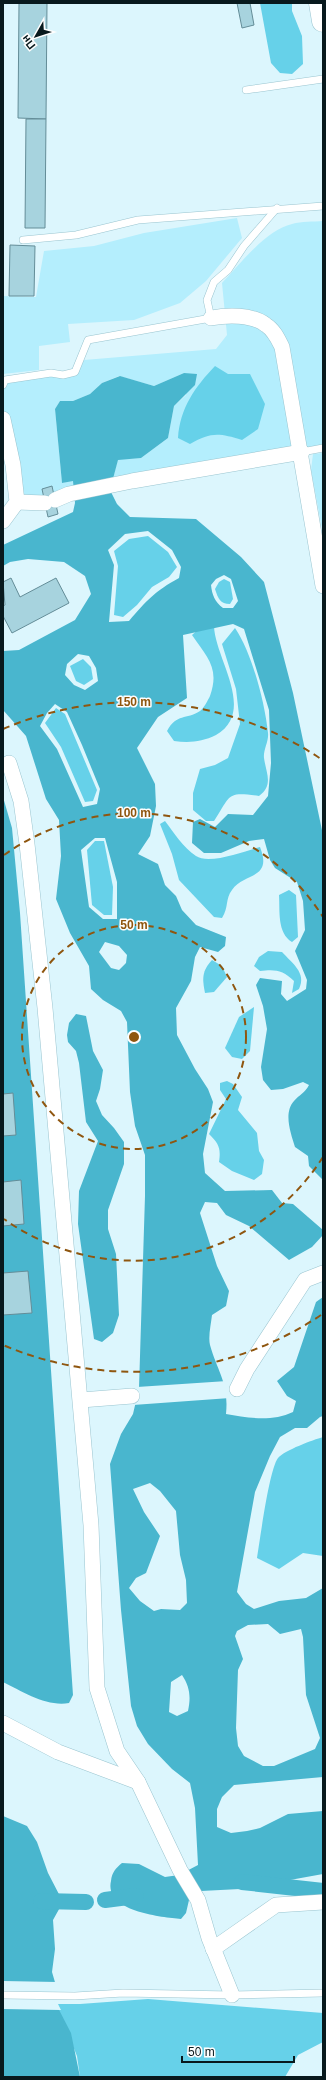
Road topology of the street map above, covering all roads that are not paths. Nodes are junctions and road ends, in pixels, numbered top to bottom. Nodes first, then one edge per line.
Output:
1 (323, 79) edge
2 (246, 90) dead end
3 (323, 206) edge
4 (277, 208) junction
5 (23, 240) dead end
6 (211, 318) junction
7 (3, 385) edge
8 (3, 419) edge
9 (323, 448) edge
10 (302, 452) junction
11 (17, 502) junction
12 (3, 521) edge
13 (323, 586) edge
14 (9, 763) dead end
15 (323, 1273) edge
16 (237, 1389) dead end
17 (132, 1396) dead end
18 (81, 1400) junction
19 (3, 1723) edge
20 (138, 1782) junction
21 (323, 1902) edge
22 (213, 1949) junction
23 (323, 1993) edge
24 (3, 1995) edge
25 (232, 1995) junction

1 - 2 lane
3 - 4 lane
4 - 5 lane
4 - 6 lane
6 - 7 lane
6 - 10 street
8 - 11 street
9 - 10 lane
10 - 11 street
10 - 13 street
11 - 12 street
14 - 18 street
15 - 16 street
17 - 18 street
18 - 20 street
19 - 20 street
20 - 22 street
21 - 22 street
22 - 25 street
23 - 25 lane
24 - 25 lane

